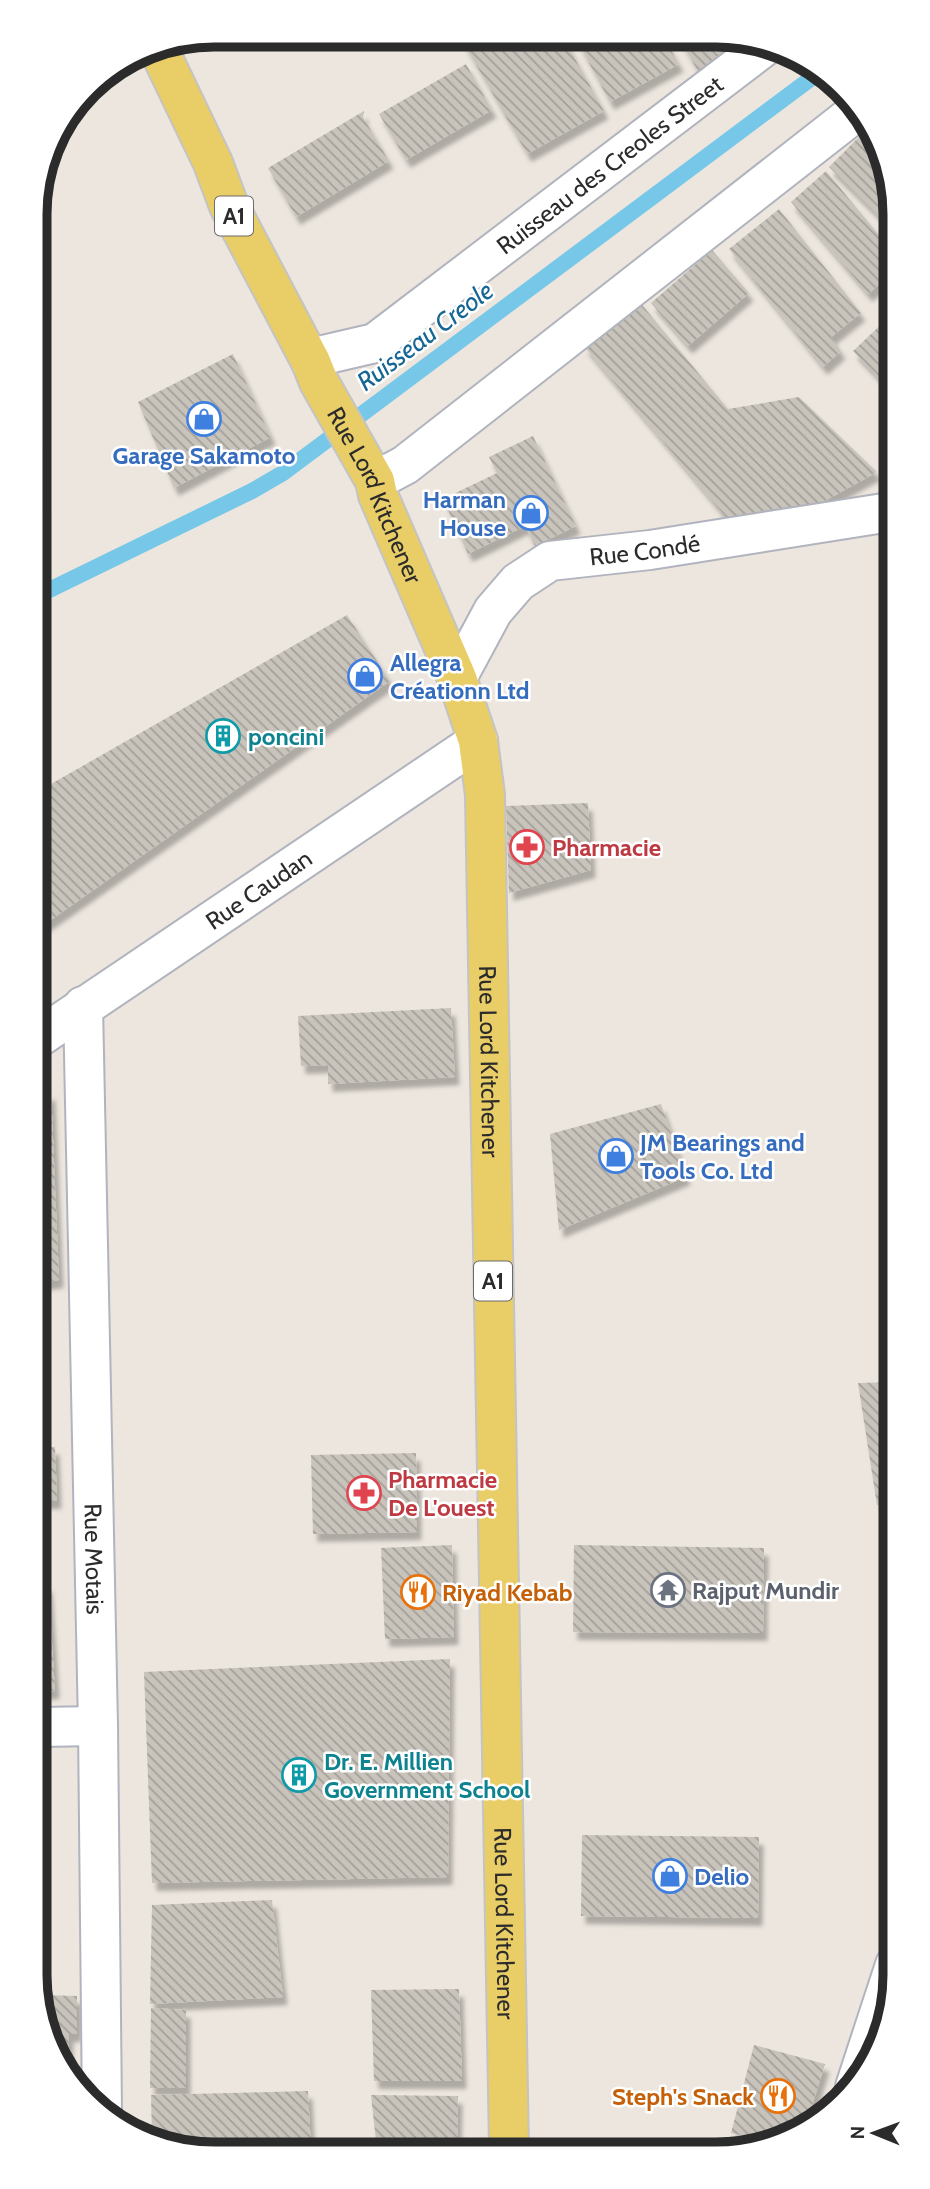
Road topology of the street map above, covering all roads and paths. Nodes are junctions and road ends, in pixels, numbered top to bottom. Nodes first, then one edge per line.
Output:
1 (757, 52) edge
2 (162, 56) edge
3 (850, 116) edge
4 (315, 372) junction
5 (375, 481) junction
6 (883, 513) edge
7 (457, 678) junction
8 (478, 741) junction
9 (83, 1006) junction
10 (48, 1031) edge
11 (98, 1726) junction
12 (47, 1727) edge
13 (102, 2098) edge
14 (509, 2142) edge

1 - 4 street, Ruisseau des Creoles Street
2 - 4 main road, Rue Lord Kitchener / A1
3 - 5 street
4 - 5 main road, Rue Lord Kitchener / A1
5 - 7 main road, Rue Lord Kitchener / A1
6 - 7 street, Rue Condé
7 - 8 main road, Rue Lord Kitchener / A1
8 - 9 street, Rue Caudan
8 - 14 main road, Rue Lord Kitchener / A1
9 - 10 street, Rue Caudan
9 - 11 street, Rue Motais
11 - 12 street
11 - 13 street, Rue Motais

